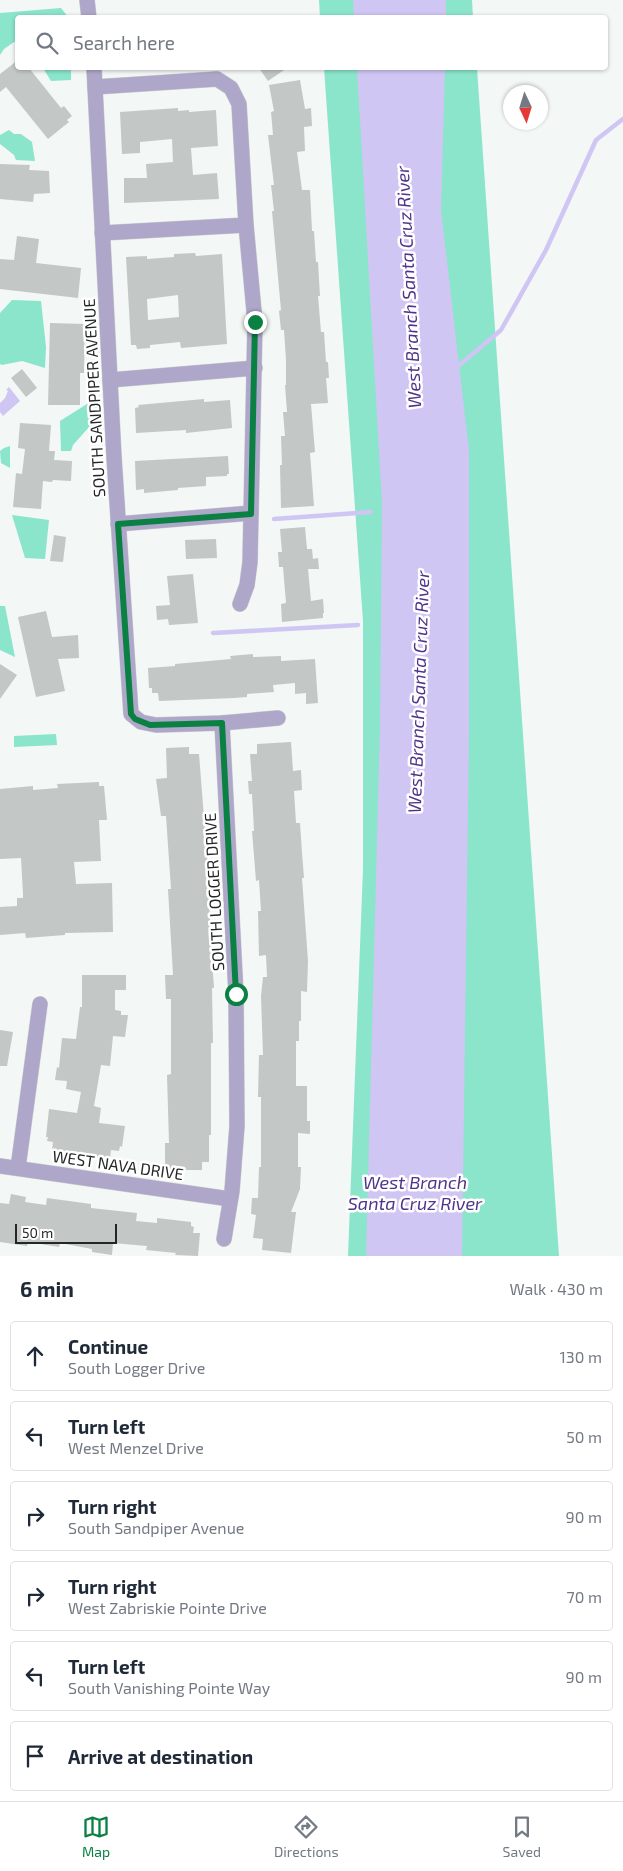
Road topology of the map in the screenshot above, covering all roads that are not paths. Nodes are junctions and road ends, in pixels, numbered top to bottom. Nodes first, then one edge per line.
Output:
1 (87, 0) edge
2 (89, 15) edge
3 (94, 70) edge
4 (96, 87) junction
5 (246, 225) junction
6 (102, 233) junction
7 (255, 368) junction
8 (110, 380) junction
9 (251, 514) junction
10 (118, 524) junction
11 (240, 604) dead end
12 (278, 718) dead end
13 (222, 723) junction
14 (40, 1004) dead end
15 (0, 1166) edge
16 (18, 1168) junction
17 (230, 1199) junction
18 (224, 1239) dead end

1 - 2 street
3 - 4 street, SOUTH SANDPIPER AVENUE
4 - 5 street
4 - 6 street, SOUTH SANDPIPER AVENUE
5 - 6 street
5 - 7 street
6 - 8 street, SOUTH SANDPIPER AVENUE
7 - 8 street
7 - 9 street
8 - 10 street, SOUTH SANDPIPER AVENUE
9 - 10 street
9 - 11 street
10 - 13 street, SOUTH SANDPIPER AVENUE
12 - 13 street
13 - 17 street, SOUTH LOGGER DRIVE
14 - 16 street
15 - 16 street, WEST NAVA DRIVE
16 - 17 street, WEST NAVA DRIVE
17 - 18 street, SOUTH LOGGER DRIVE

